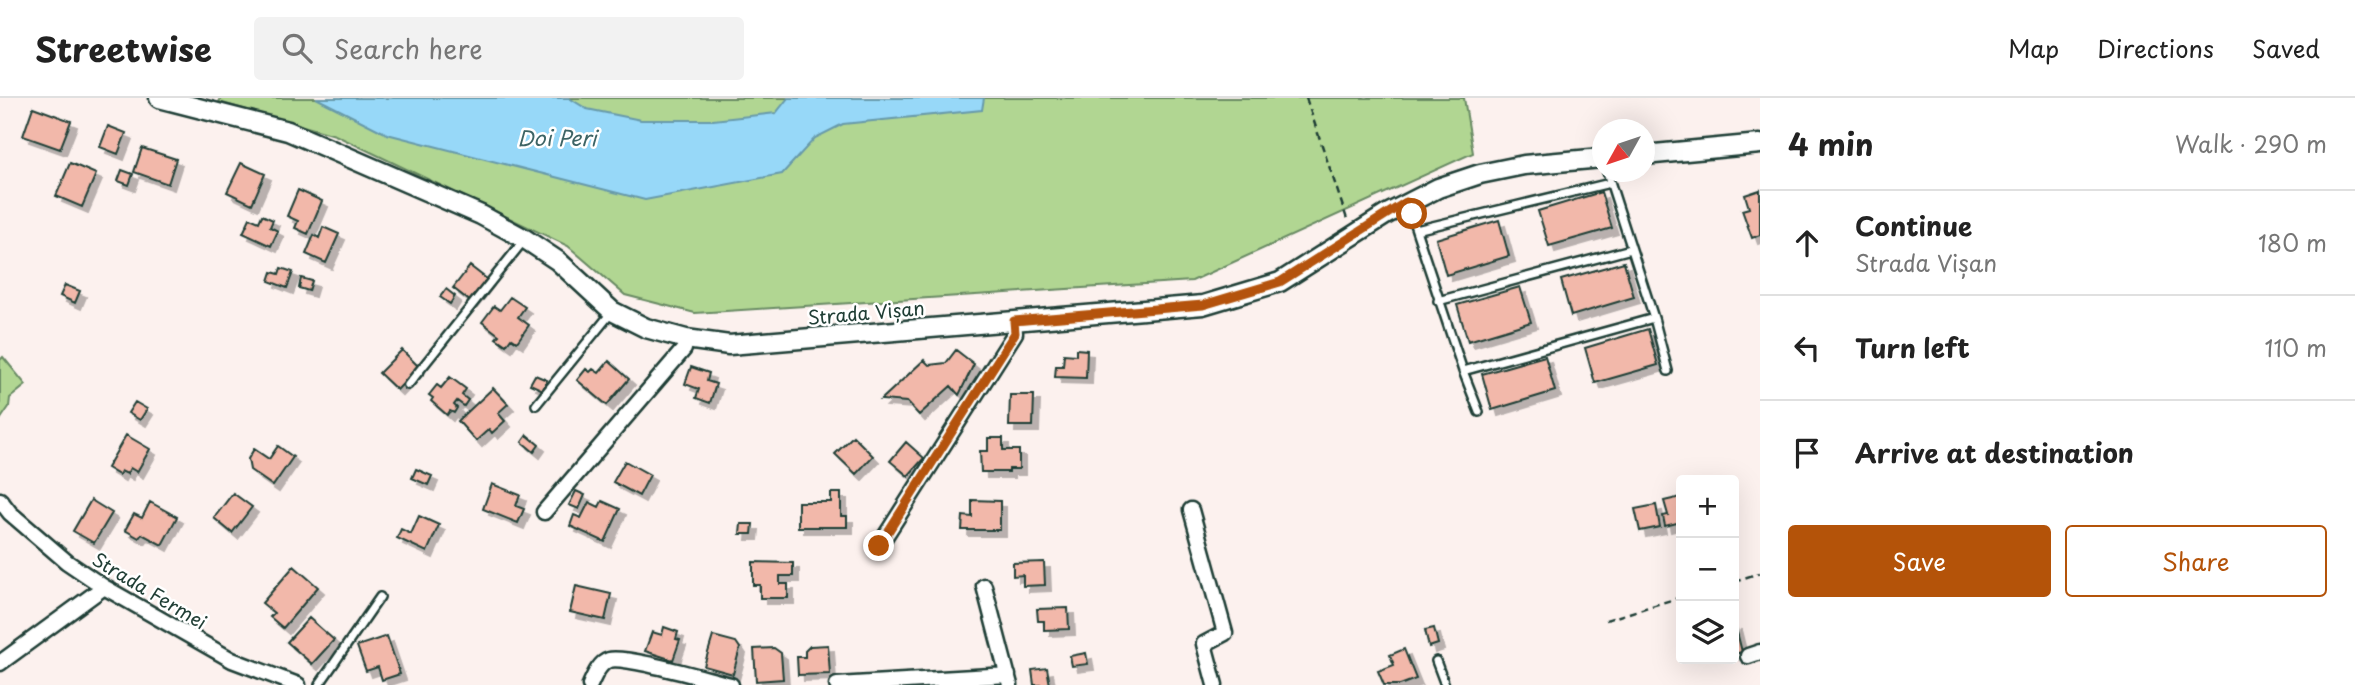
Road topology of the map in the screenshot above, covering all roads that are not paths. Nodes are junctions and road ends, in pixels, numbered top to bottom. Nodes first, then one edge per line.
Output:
1 (159, 98) edge
2 (1760, 144) edge
3 (1655, 154) edge
4 (1592, 159) edge
5 (1610, 183) joint
6 (1406, 202) junction
7 (1416, 230) junction
8 (525, 239) junction
9 (1631, 249) junction
10 (1438, 301) junction
11 (612, 311) junction
12 (1654, 318) junction
13 (1014, 321) junction
14 (686, 339) junction
15 (1462, 371) junction
16 (1668, 371) dead end
17 (408, 385) dead end
18 (536, 405) dead end
19 (1479, 412) dead end
20 (0, 500) edge
21 (1191, 510) dead end
22 (544, 512) dead end
23 (879, 546) dead end
24 (984, 586) dead end
25 (104, 587) junction
26 (380, 597) dead end
27 (1436, 661) dead end
28 (0, 663) edge
29 (1009, 680) edge
30 (298, 685) edge
31 (319, 685) edge
32 (590, 685) edge
33 (731, 685) edge
34 (837, 685) edge
35 (1215, 685) edge
36 (1445, 685) edge

1 - 8 street, Strada Vișan
2 - 3 street
4 - 6 street, Strada Vișan
5 - 7 lane
5 - 9 lane
6 - 7 lane
6 - 13 street, Strada Vișan
7 - 10 lane
8 - 11 street, Strada Vișan
8 - 17 lane
9 - 10 lane
9 - 12 lane
10 - 15 lane
11 - 14 street, Strada Vișan
11 - 18 lane
12 - 15 lane
12 - 16 lane
13 - 14 street, Strada Vișan
13 - 23 street
14 - 22 street
15 - 19 lane
20 - 25 street, Strada Fermei
21 - 35 street
24 - 29 street
25 - 28 street
25 - 30 street, Strada Fermei
26 - 31 lane
27 - 36 lane
29 - 34 street
32 - 33 street

